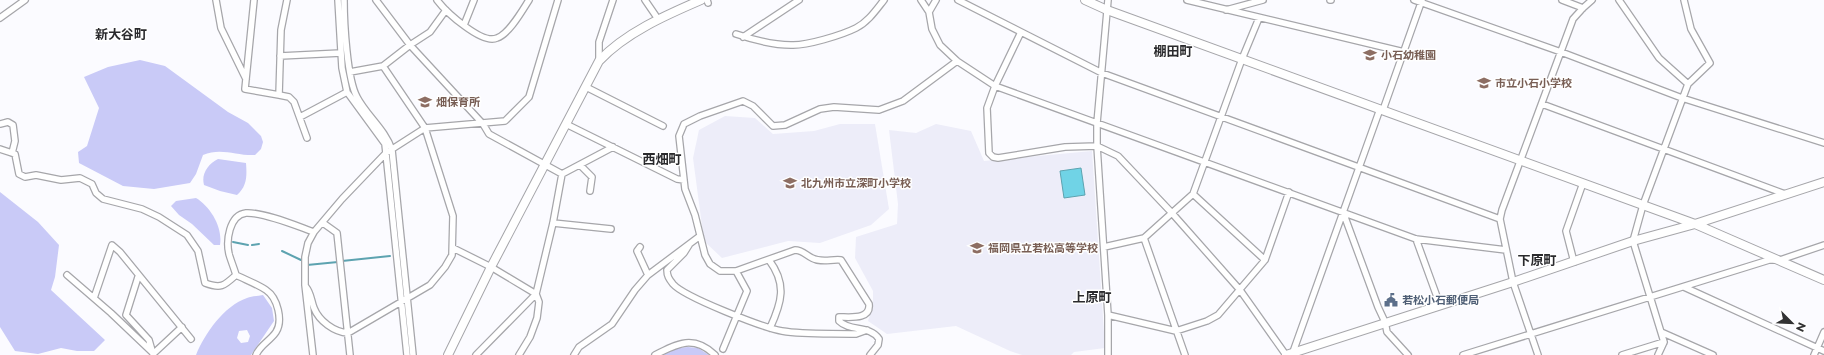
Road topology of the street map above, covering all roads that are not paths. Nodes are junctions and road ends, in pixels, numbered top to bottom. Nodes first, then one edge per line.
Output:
1 (25, 0) edge
2 (216, 0) edge
3 (254, 0) edge
4 (287, 0) edge
5 (338, 0) edge
6 (344, 0) edge
7 (376, 0) edge
8 (437, 0) edge
9 (474, 0) edge
10 (528, 0) edge
11 (558, 0) edge
12 (613, 0) edge
13 (645, 0) edge
14 (799, 0) edge
15 (884, 0) edge
16 (920, 0) edge
17 (936, 0) edge
18 (958, 0) edge
19 (1085, 0) edge
20 (1108, 0) edge
21 (1187, 0) edge
22 (1262, 0) edge
23 (1414, 0) edge
24 (1562, 0) edge
25 (1592, 0) edge
26 (1619, 0) edge
27 (1684, 0) edge
28 (705, 1) edge
29 (1422, 1) edge
30 (1582, 8) junction
31 (446, 10) junction
32 (1107, 10) junction
33 (1226, 10) junction
34 (929, 12) junction
35 (0, 18) edge
36 (1259, 18) junction
37 (658, 19) junction
38 (464, 25) junction
39 (1021, 32) junction
40 (736, 34) dead end
41 (743, 36) junction
42 (410, 44) junction
43 (1404, 52) junction
44 (1561, 52) junction
45 (341, 53) junction
46 (280, 56) junction
47 (1242, 59) junction
48 (599, 61) junction
49 (957, 61) junction
50 (383, 66) junction
51 (350, 72) junction
52 (1102, 73) junction
53 (246, 80) junction
54 (1688, 84) junction
55 (586, 86) junction
56 (995, 86) junction
57 (348, 92) junction
58 (279, 95) junction
59 (1682, 98) junction
60 (1542, 104) junction
61 (1382, 109) junction
62 (1221, 116) junction
63 (300, 117) junction
64 (1097, 123) junction
65 (0, 124) edge
66 (483, 124) junction
67 (566, 124) junction
68 (663, 126) dead end
69 (425, 128) junction
70 (307, 138) dead end
71 (1824, 143) edge
72 (1096, 146) junction
73 (612, 148) junction
74 (0, 149) edge
75 (1663, 149) junction
76 (392, 150) junction
77 (12, 153) junction
78 (386, 153) junction
79 (1521, 161) junction
80 (1204, 162) junction
81 (546, 164) junction
82 (580, 165) junction
83 (1360, 167) junction
84 (562, 174) junction
85 (684, 180) junction
86 (1824, 182) edge
87 (1583, 183) junction
88 (590, 191) dead end
89 (1290, 192) junction
90 (1193, 194) junction
91 (1785, 194) junction
92 (1643, 205) junction
93 (1171, 212) junction
94 (1343, 212) junction
95 (1500, 219) junction
96 (322, 223) junction
97 (553, 224) junction
98 (1695, 224) junction
99 (611, 229) dead end
100 (314, 232) junction
101 (700, 236) junction
102 (1144, 238) junction
103 (1416, 239) junction
104 (1633, 241) junction
105 (689, 245) junction
106 (1824, 245) edge
107 (640, 247) dead end
108 (1104, 247) junction
109 (453, 248) junction
110 (1506, 250) junction
111 (769, 260) junction
112 (1265, 260) junction
113 (1780, 260) junction
114 (1574, 262) junction
115 (491, 267) junction
116 (736, 271) junction
117 (67, 275) dead end
118 (236, 275) junction
119 (648, 275) junction
120 (138, 277) dead end
121 (1824, 280) edge
122 (1513, 282) junction
123 (305, 285) junction
124 (1684, 287) junction
125 (1240, 290) junction
126 (536, 294) junction
127 (1650, 296) junction
128 (94, 298) junction
129 (404, 299) junction
130 (1440, 305) junction
131 (1108, 315) junction
132 (737, 316) junction
133 (1385, 322) junction
134 (182, 327) junction
135 (770, 328) junction
136 (867, 330) junction
137 (1176, 331) junction
138 (348, 332) junction
139 (1661, 332) junction
140 (1824, 332) edge
141 (1531, 334) junction
142 (191, 339) dead end
143 (1664, 342) junction
144 (1817, 348) junction
145 (723, 349) dead end
146 (1824, 351) edge
147 (1700, 352) edge
148 (154, 354) edge
149 (1288, 354) edge
150 (256, 355) edge
151 (314, 355) edge
152 (350, 355) edge
153 (407, 355) edge
154 (413, 355) edge
155 (448, 355) edge
156 (476, 355) edge
157 (519, 355) edge
158 (574, 355) edge
159 (655, 355) edge
160 (715, 355) edge
161 (870, 355) edge
162 (1108, 355) edge
163 (1185, 355) edge
164 (1408, 355) edge
165 (1463, 355) edge
166 (1538, 355) edge
167 (1622, 355) edge
168 (1658, 355) edge
169 (1713, 355) edge
170 (1814, 355) edge

1 - 35 street
2 - 53 street
3 - 53 street
4 - 46 street
5 - 45 street
6 - 51 street
7 - 42 street
8 - 31 street
9 - 38 street
10 - 38 street
11 - 66 street
12 - 48 street
13 - 37 street
14 - 41 street
15 - 41 street
16 - 34 street
17 - 34 street
18 - 39 street
19 - 32 street
20 - 32 street
21 - 33 street
22 - 33 street
23 - 29 street
24 - 30 street
25 - 30 street
26 - 54 street
27 - 54 street
28 - 37 street
29 - 43 street
29 - 44 street
30 - 44 street
31 - 38 street
31 - 42 street
32 - 47 street
32 - 52 street
33 - 36 street
34 - 49 street
36 - 43 street
36 - 47 street
37 - 48 street
39 - 52 street
39 - 56 street
40 - 41 street
42 - 50 street
42 - 66 street
43 - 61 street
44 - 59 street
44 - 60 street
45 - 46 street
45 - 57 street
46 - 58 street
47 - 61 street
47 - 62 street
48 - 55 street
49 - 56 street
49 - 85 street
50 - 51 street
50 - 69 street
51 - 76 street
52 - 62 street
52 - 64 street
53 - 58 street
54 - 59 street
55 - 67 street
55 - 68 street
56 - 64 street
56 - 72 street
57 - 63 street
57 - 78 street
58 - 63 street
59 - 71 street
59 - 75 street
60 - 75 street
60 - 79 street
61 - 79 street
61 - 83 street
62 - 80 street
62 - 83 street
63 - 70 street
64 - 72 street
64 - 80 street
65 - 77 street
66 - 69 street
66 - 81 street
67 - 73 street
67 - 81 street
69 - 76 street
69 - 109 street
72 - 93 street
72 - 108 street
73 - 82 street
73 - 85 street
74 - 77 street
75 - 91 street
75 - 92 street
76 - 78 street
76 - 129 street
77 - 118 street
78 - 96 street
78 - 129 street
79 - 87 street
79 - 95 street
80 - 89 street
80 - 90 street
81 - 84 street
81 - 115 street
82 - 84 street
82 - 88 street
83 - 94 street
83 - 95 street
84 - 97 street
85 - 101 street
86 - 91 street
87 - 92 street
87 - 114 street
89 - 94 street
89 - 112 street
90 - 93 street
90 - 112 street
91 - 98 street
92 - 98 street
92 - 104 street
93 - 102 street
93 - 125 street
94 - 103 street
94 - 133 street
94 - 149 street
95 - 110 street
96 - 100 street
96 - 138 street
97 - 99 street
97 - 126 street
98 - 104 street
98 - 113 street
100 - 118 street
100 - 123 street
101 - 105 street
101 - 116 street
102 - 108 street
102 - 137 street
103 - 110 street
103 - 130 street
104 - 114 street
104 - 127 street
105 - 119 street
105 - 132 street
106 - 113 street
107 - 119 street
108 - 131 street
109 - 115 street
109 - 129 street
110 - 122 street
111 - 116 street
111 - 135 street
111 - 136 street
112 - 125 street
113 - 121 street
113 - 124 street
114 - 122 street
115 - 126 street
115 - 155 street
116 - 132 street
117 - 128 street
118 - 150 street
119 - 158 street
120 - 148 street
122 - 130 street
122 - 141 street
123 - 138 street
123 - 151 street
124 - 127 street
124 - 144 street
125 - 137 street
125 - 149 street
126 - 156 street
126 - 157 street
127 - 139 street
127 - 141 street
128 - 134 street
128 - 148 street
129 - 138 street
129 - 153 street
129 - 154 street
130 - 133 street
131 - 137 street
131 - 162 street
132 - 135 street
132 - 145 street
133 - 149 street
133 - 164 street
134 - 142 street
134 - 148 street
135 - 136 street
136 - 161 street
137 - 163 street
138 - 152 street
139 - 143 street
139 - 147 street
140 - 144 street
141 - 165 street
141 - 166 street
143 - 167 street
143 - 168 street
144 - 146 street
144 - 170 street
147 - 169 street
159 - 160 street

